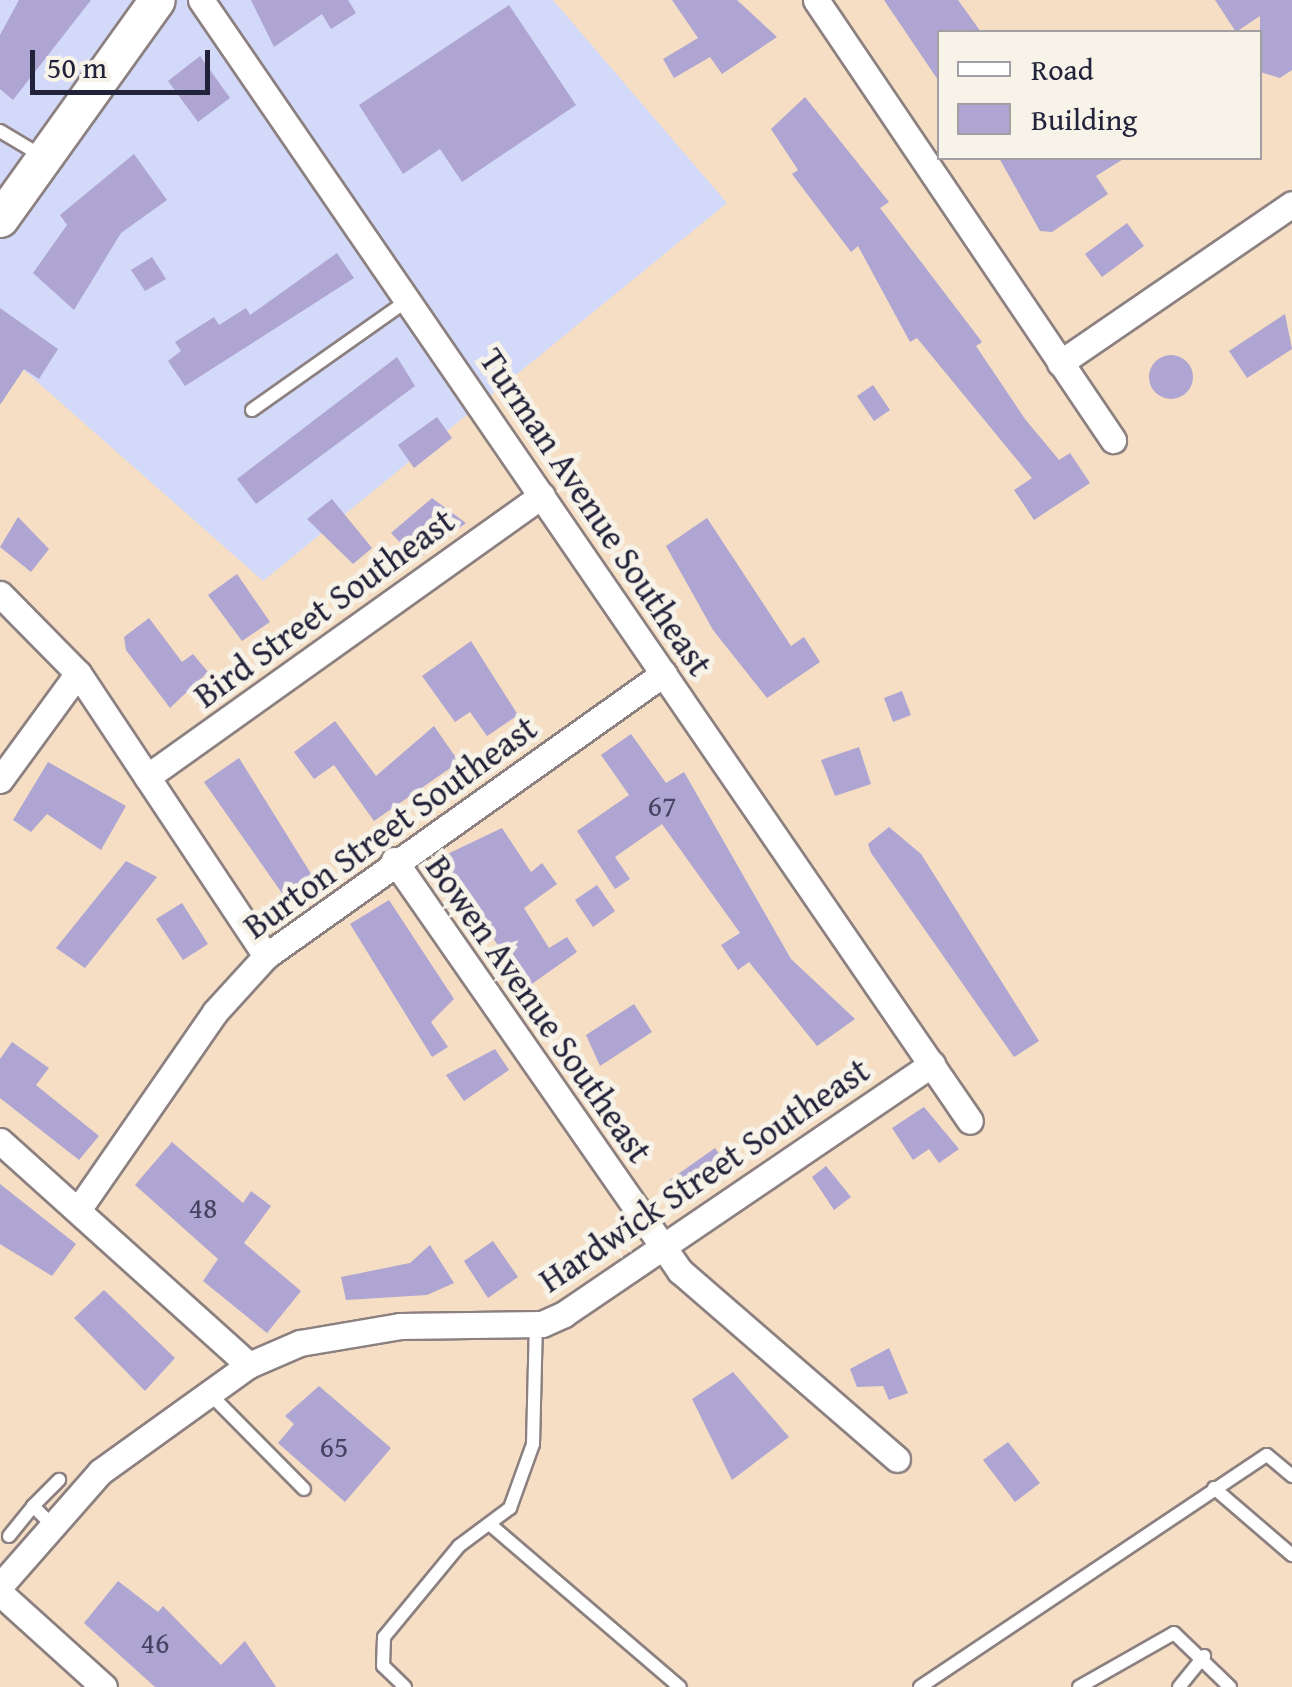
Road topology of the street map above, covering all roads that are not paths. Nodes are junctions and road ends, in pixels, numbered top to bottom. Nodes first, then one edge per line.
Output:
1 (156, 0) edge
2 (201, 0) edge
3 (816, 0) edge
4 (0, 131) edge
5 (44, 158) junction
6 (1292, 204) edge
7 (0, 219) edge
8 (408, 300) junction
9 (1060, 362) junction
10 (252, 410) dead end
11 (1113, 440) dead end
12 (542, 495) junction
13 (0, 594) edge
14 (78, 673) junction
15 (664, 673) junction
16 (147, 778) junction
17 (0, 780) edge
18 (394, 860) junction
19 (266, 956) junction
20 (932, 1064) junction
21 (970, 1121) dead end
22 (0, 1142) edge
23 (78, 1210) junction
24 (664, 1251) junction
25 (536, 1324) junction
26 (249, 1365) junction
27 (209, 1393) junction
28 (897, 1458) dead end
29 (1292, 1476) edge
30 (60, 1480) dead end
31 (1214, 1488) junction
32 (304, 1490) dead end
33 (34, 1506) junction
34 (53, 1526) junction
35 (494, 1527) junction
36 (9, 1536) dead end
37 (1292, 1555) edge
38 (0, 1589) edge
39 (1204, 1656) junction
40 (104, 1687) edge
41 (405, 1687) edge
42 (680, 1687) edge
43 (920, 1687) edge
44 (1079, 1687) edge
45 (1178, 1687) edge
46 (1230, 1687) edge

1 - 5 main road
2 - 8 street, Turman Avenue Southeast
3 - 9 street
4 - 5 lane
5 - 7 main road
6 - 9 street
8 - 10 lane
8 - 12 street, Turman Avenue Southeast
9 - 11 street
12 - 15 street, Turman Avenue Southeast
12 - 16 street, Bird Street Southeast
13 - 14 street
14 - 16 street
14 - 17 street
15 - 18 street, Burton Street Southeast
15 - 20 street, Turman Avenue Southeast
16 - 19 street
18 - 19 street, Burton Street Southeast
18 - 24 street, Bowen Avenue Southeast
19 - 23 street, Burton Street Southeast
20 - 21 street, Turman Avenue Southeast
20 - 24 street, Hardwick Street Southeast
22 - 23 street
23 - 26 street
24 - 25 street, Hardwick Street Southeast
24 - 28 street, Bowen Avenue Southeast
25 - 26 street, Hardwick Street Southeast
25 - 35 lane
26 - 27 street, Hardwick Street Southeast
27 - 32 lane
27 - 34 street, Hardwick Street Southeast
29 - 31 lane
30 - 33 lane
31 - 37 lane
31 - 43 lane
33 - 34 lane
33 - 36 lane
34 - 38 street, Hardwick Street Southeast
35 - 41 lane
35 - 42 lane
38 - 40 street
39 - 44 lane
39 - 45 lane
39 - 46 lane

